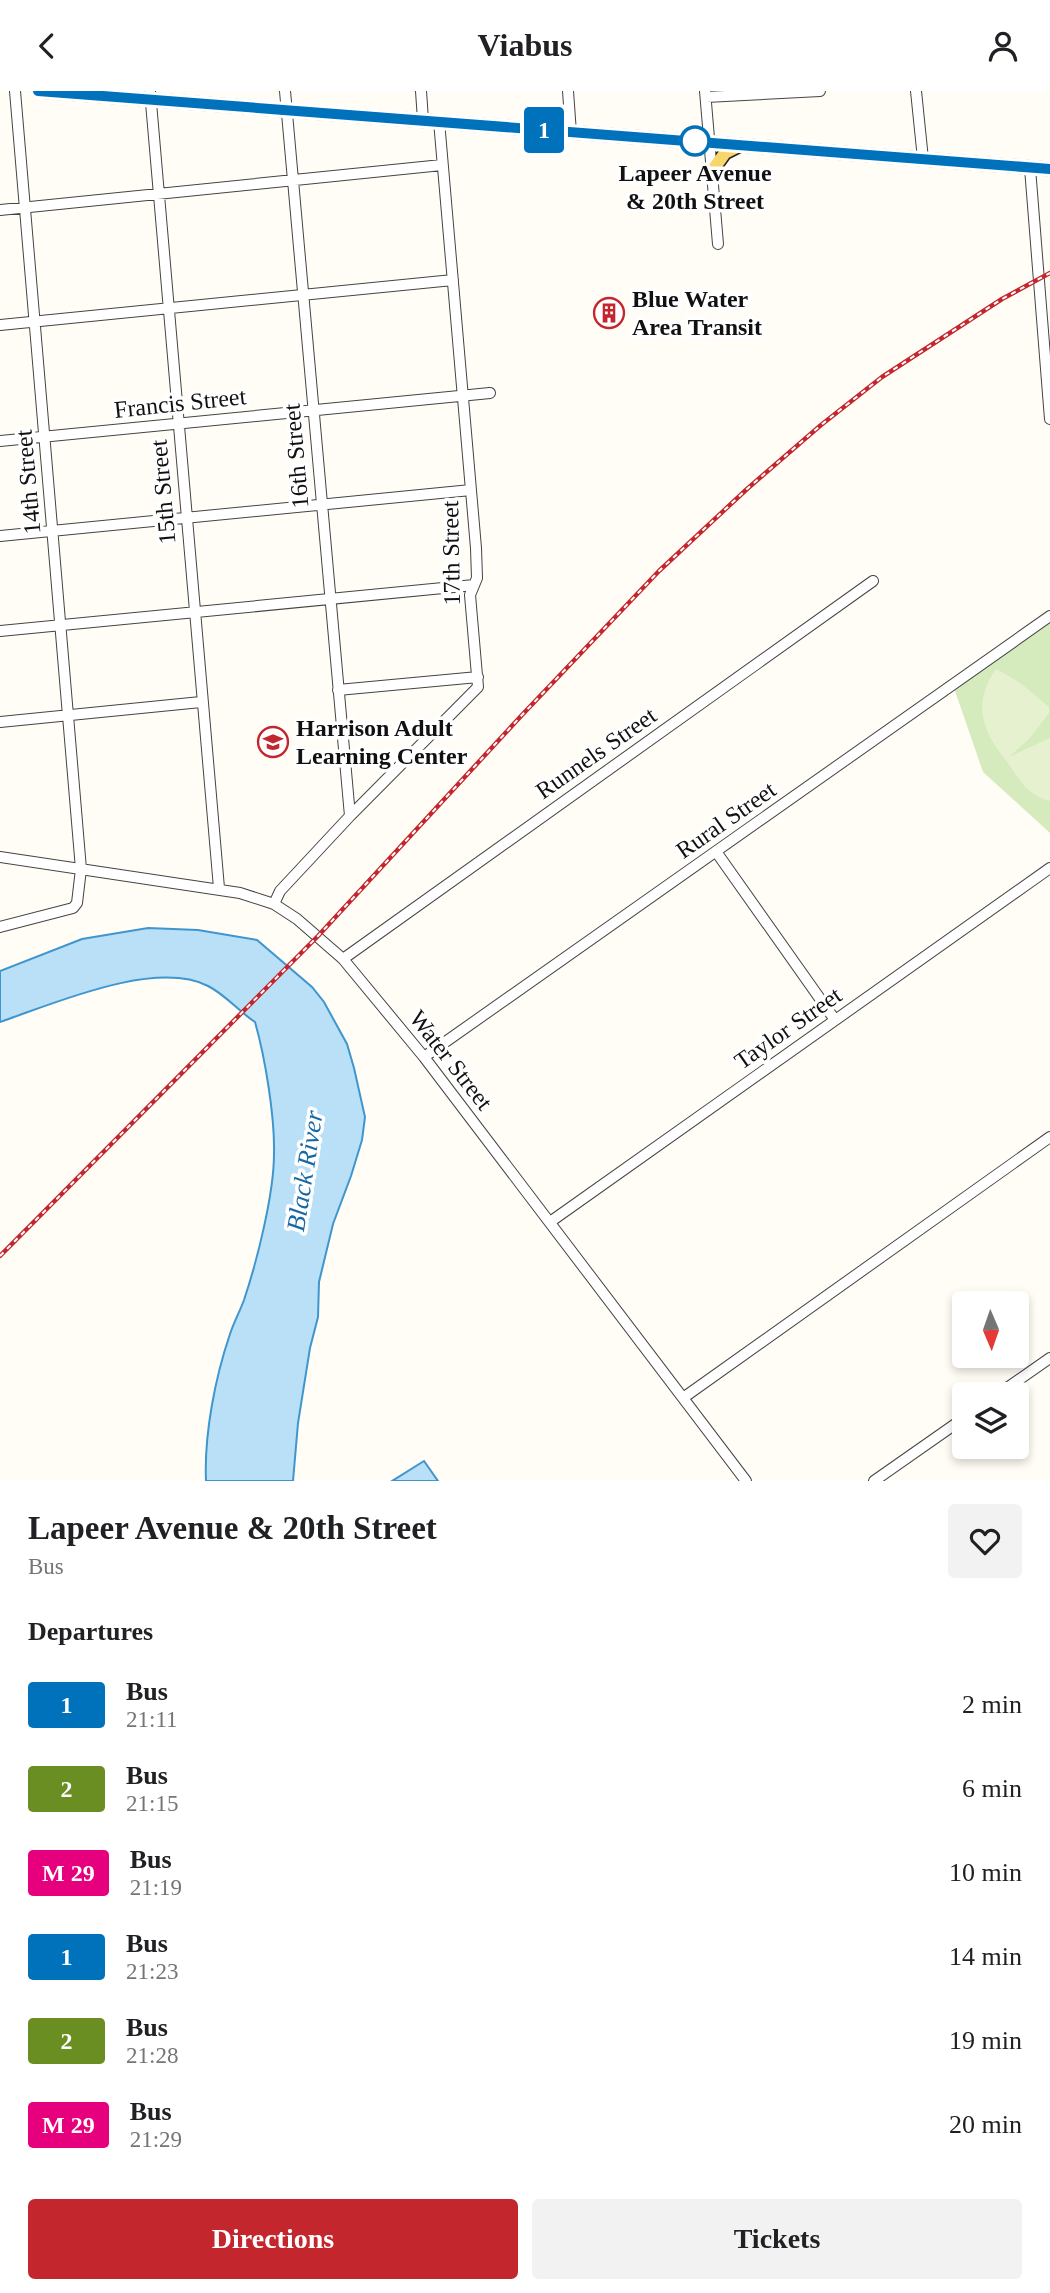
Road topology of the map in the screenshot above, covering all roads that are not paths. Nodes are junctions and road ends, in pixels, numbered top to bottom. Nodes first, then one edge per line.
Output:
1 (15, 91) edge
2 (38, 91) edge
3 (285, 91) edge
4 (421, 91) edge
5 (568, 91) edge
6 (820, 91) edge
7 (916, 91) edge
8 (706, 94) edge
9 (150, 95) edge
10 (286, 109) junction
11 (423, 120) junction
12 (439, 121) junction
13 (571, 132) junction
14 (710, 142) junction
15 (744, 145) junction
16 (923, 159) junction
17 (442, 165) junction
18 (1030, 168) junction
19 (1050, 169) edge
20 (712, 171) junction
21 (293, 180) junction
22 (158, 193) junction
23 (25, 207) junction
24 (0, 210) edge
25 (719, 244) dead end
26 (453, 280) junction
27 (303, 296) junction
28 (169, 309) junction
29 (34, 322) junction
30 (0, 325) edge
31 (490, 393) dead end
32 (463, 396) junction
33 (313, 411) junction
34 (1050, 419) edge
35 (178, 425) junction
36 (45, 437) junction
37 (0, 441) edge
38 (471, 491) junction
39 (322, 505) junction
40 (186, 518) junction
41 (53, 531) junction
42 (0, 536) edge
43 (873, 581) dead end
44 (474, 585) junction
45 (329, 599) junction
46 (194, 612) junction
47 (1050, 616) edge
48 (61, 625) junction
49 (0, 631) edge
50 (478, 677) junction
51 (338, 690) junction
52 (201, 702) junction
53 (68, 716) junction
54 (0, 722) edge
55 (350, 816) junction
56 (717, 853) junction
57 (0, 857) edge
58 (1050, 867) edge
59 (82, 869) junction
60 (219, 888) junction
61 (274, 904) junction
62 (0, 927) edge
63 (343, 959) junction
64 (835, 1020) junction
65 (424, 1057) junction
66 (1050, 1137) edge
67 (550, 1222) junction
68 (1050, 1358) edge
69 (1016, 1382) edge
70 (683, 1398) junction
71 (952, 1426) edge
72 (746, 1481) edge
73 (874, 1481) edge

1 - 23 street, 14th Street
2 - 9 main road
3 - 10 street, 16th Street
4 - 11 street
5 - 13 street
6 - 8 street
7 - 16 street
8 - 14 street
9 - 10 main road
9 - 22 street, 15th Street
10 - 11 main road
10 - 21 street, 16th Street
11 - 12 main road
12 - 13 main road
12 - 17 street, 17th Street
13 - 14 main road
14 - 15 main road
14 - 20 street
15 - 16 main road
15 - 20 main road
16 - 18 main road
17 - 21 street
17 - 26 street, 17th Street
18 - 19 main road
18 - 34 street
20 - 25 street
21 - 22 street
21 - 27 street, 16th Street
22 - 23 street
22 - 28 street, 15th Street
23 - 24 street
23 - 29 street, 14th Street
26 - 27 street
26 - 32 street, 17th Street
27 - 28 street
27 - 33 street, 16th Street
28 - 29 street
28 - 35 street, 15th Street
29 - 30 street
29 - 36 street, 14th Street
31 - 32 street, Francis Street
32 - 33 street, Francis Street
32 - 38 street, 17th Street
33 - 35 street, Francis Street
33 - 39 street, 16th Street
35 - 36 street, Francis Street
35 - 40 street, 15th Street
36 - 37 street, Francis Street
36 - 41 street, 14th Street
38 - 39 street
38 - 44 street, 17th Street
39 - 40 street
39 - 45 street, 16th Street
40 - 41 street
40 - 46 street, 15th Street
41 - 42 street
41 - 48 street, 14th Street
43 - 63 street, Runnels Street
44 - 45 street
44 - 50 street, 17th Street
45 - 46 street
45 - 51 street, 16th Street
46 - 48 street
46 - 52 street, 15th Street
47 - 56 street, Rural Street
48 - 49 street
48 - 53 street, 14th Street
50 - 51 street
50 - 55 street
51 - 55 street, 16th Street
52 - 53 street
52 - 60 street, 15th Street
53 - 54 street
53 - 59 street, 14th Street
55 - 61 street
56 - 64 street
56 - 65 street, Rural Street
57 - 59 street, Water Street
58 - 64 street, Taylor Street
59 - 60 street, Water Street
59 - 62 street, 14th Street
60 - 61 street, Water Street
61 - 63 street, Water Street
63 - 65 street, Water Street
64 - 67 street, Taylor Street
65 - 67 street, Water Street
66 - 70 street
67 - 70 street, Water Street
68 - 69 street
70 - 72 street, Water Street
71 - 73 street

